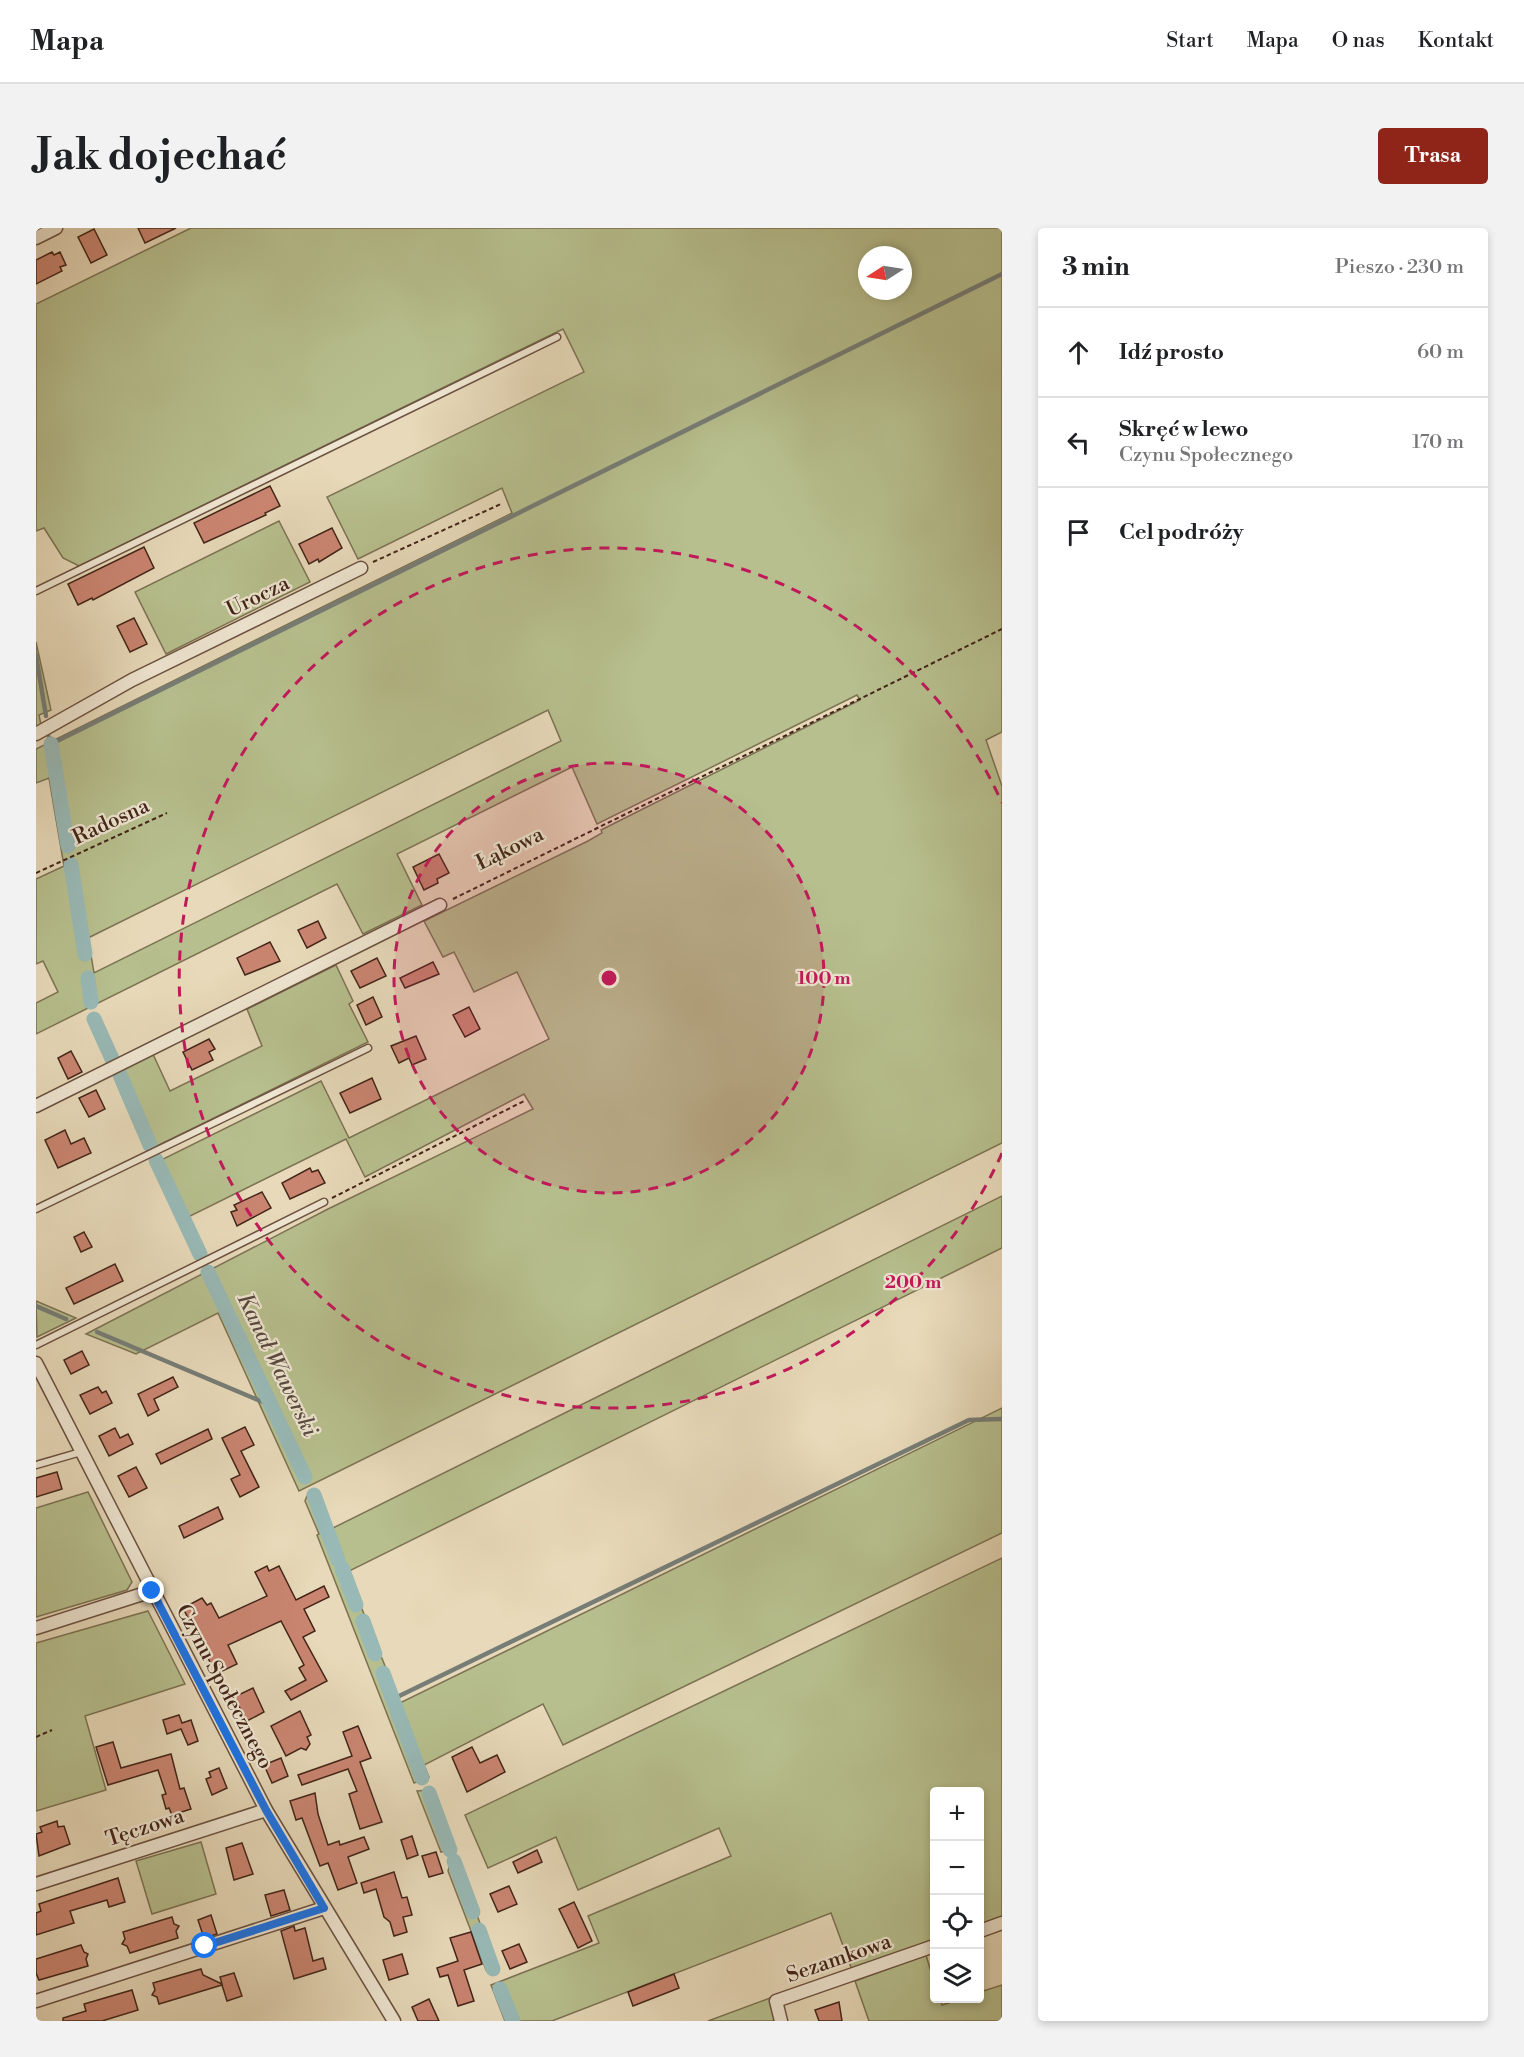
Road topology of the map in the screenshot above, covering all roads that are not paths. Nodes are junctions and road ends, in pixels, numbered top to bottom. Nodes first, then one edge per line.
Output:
1 (56, 228) edge
2 (36, 238) edge
3 (557, 337) dead end
4 (361, 568) road end
5 (36, 591) edge
6 (36, 734) edge
7 (440, 905) road end
8 (368, 1048) dead end
9 (36, 1106) edge
10 (324, 1202) road end
11 (36, 1209) edge
12 (36, 1345) edge
13 (36, 1363) edge
14 (81, 1452) junction
15 (36, 1465) edge
16 (152, 1591) junction
17 (36, 1628) edge
18 (266, 1810) junction
19 (36, 1884) edge
20 (324, 1908) junction
21 (1002, 1923) edge
22 (984, 1930) edge
23 (930, 1947) edge
24 (36, 2001) edge
25 (394, 2021) edge
26 (781, 2021) edge

1 - 2 street
3 - 5 lane
4 - 6 street, Urocza
7 - 9 street
8 - 11 lane
10 - 12 lane
13 - 14 street, Czynu Społecznego
14 - 15 lane
14 - 16 street, Czynu Społecznego
16 - 17 street
16 - 18 street, Czynu Społecznego
18 - 19 street, Tęczowa
18 - 20 street, Czynu Społecznego
20 - 24 street
20 - 25 street, Czynu Społecznego
21 - 22 street
23 - 26 street, Sezamkowa

